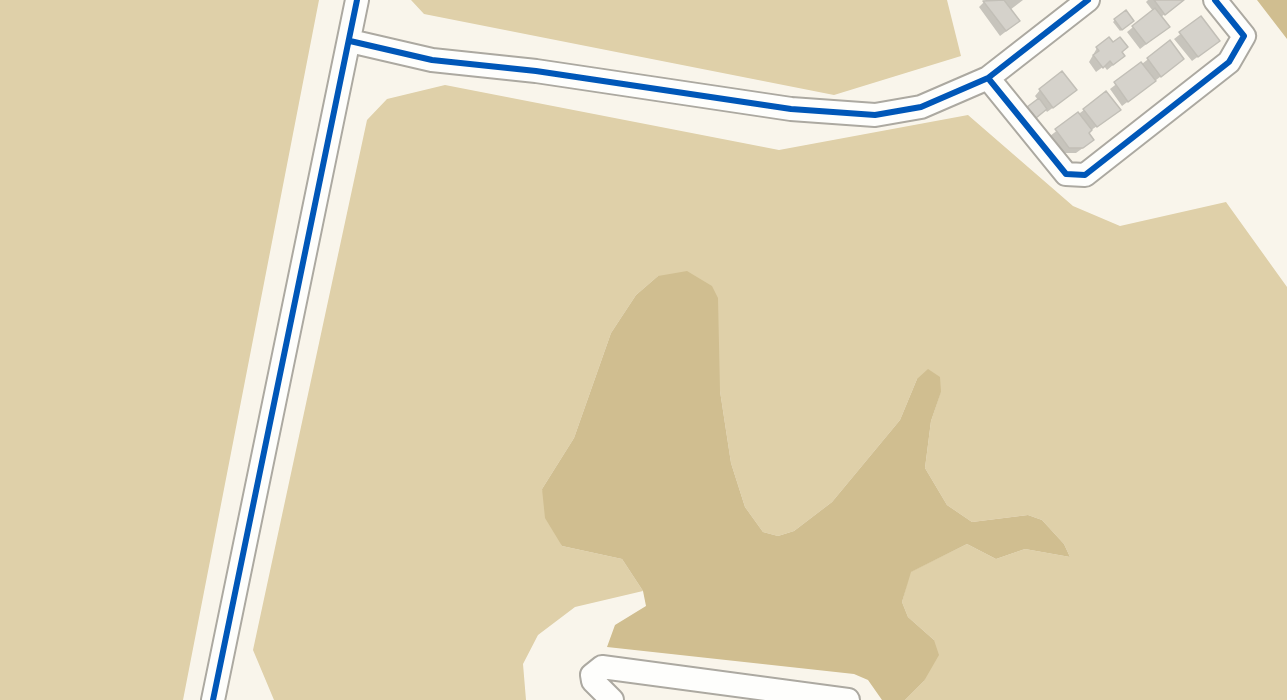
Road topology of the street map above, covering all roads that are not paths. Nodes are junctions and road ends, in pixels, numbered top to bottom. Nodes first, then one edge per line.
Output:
1 (357, 0) edge
2 (1088, 0) edge
3 (1215, 0) edge
4 (350, 41) junction
5 (988, 78) junction
6 (213, 700) edge
7 (612, 700) edge
8 (848, 700) edge

1 - 4 street
2 - 5 street
3 - 5 street
4 - 5 street
4 - 6 street
7 - 8 street

